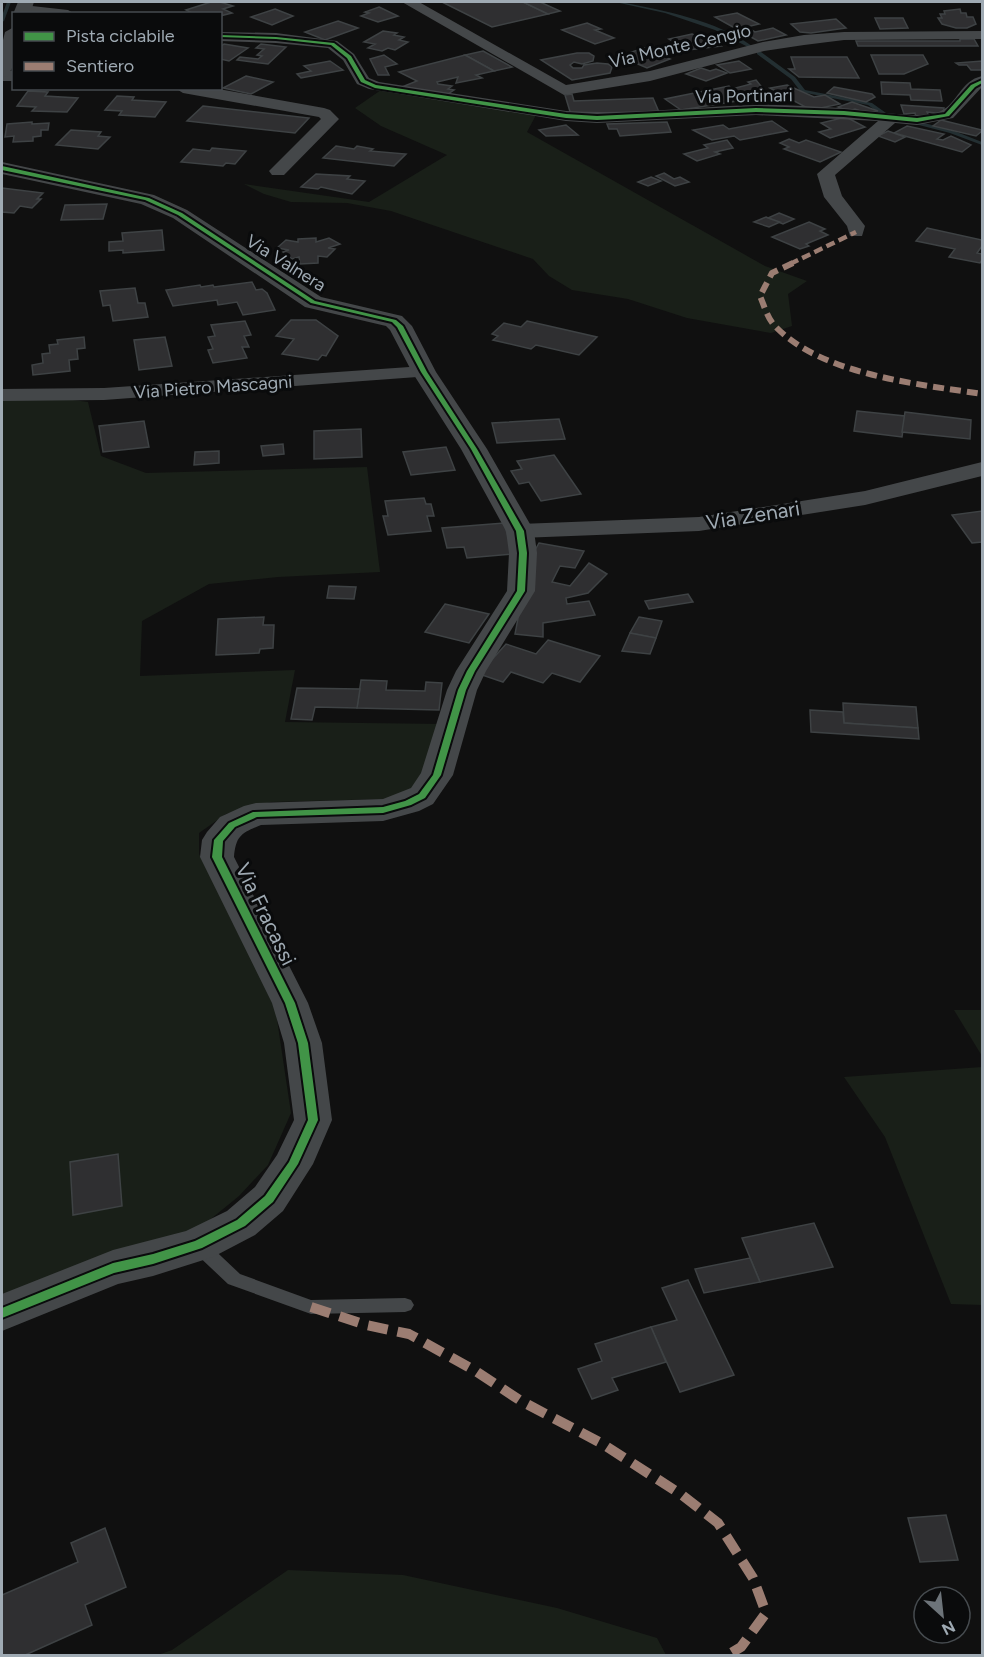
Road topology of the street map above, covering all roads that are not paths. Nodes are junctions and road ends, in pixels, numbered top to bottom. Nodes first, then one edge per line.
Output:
1 (409, 2) edge
2 (23, 8) edge
3 (53, 12) edge
4 (982, 35) edge
5 (222, 36) edge
6 (7, 43) edge
7 (2, 74) edge
8 (982, 81) edge
9 (194, 90) edge
10 (564, 90) junction
11 (550, 114) junction
12 (890, 119) junction
13 (2, 168) edge
14 (278, 171) dead end
15 (856, 232) dead end
16 (424, 372) junction
17 (2, 395) edge
18 (982, 469) edge
19 (520, 531) junction
20 (198, 1245) junction
21 (405, 1305) dead end
22 (2, 1312) edge

1 - 10 street
2 - 3 street
4 - 10 street, Via Monte Cengio
5 - 11 street, Via Portinari
6 - 7 street
8 - 12 street, Via Portinari
9 - 14 street
10 - 11 street
11 - 12 street, Via Portinari
12 - 15 street
13 - 16 street, Via Valnera
16 - 17 street, Via Pietro Mascagni
16 - 19 street, Via Valnera
18 - 19 street, Via Zenari
19 - 20 street, Via Fracassi
20 - 21 lane
20 - 22 street, Via Fracassi

